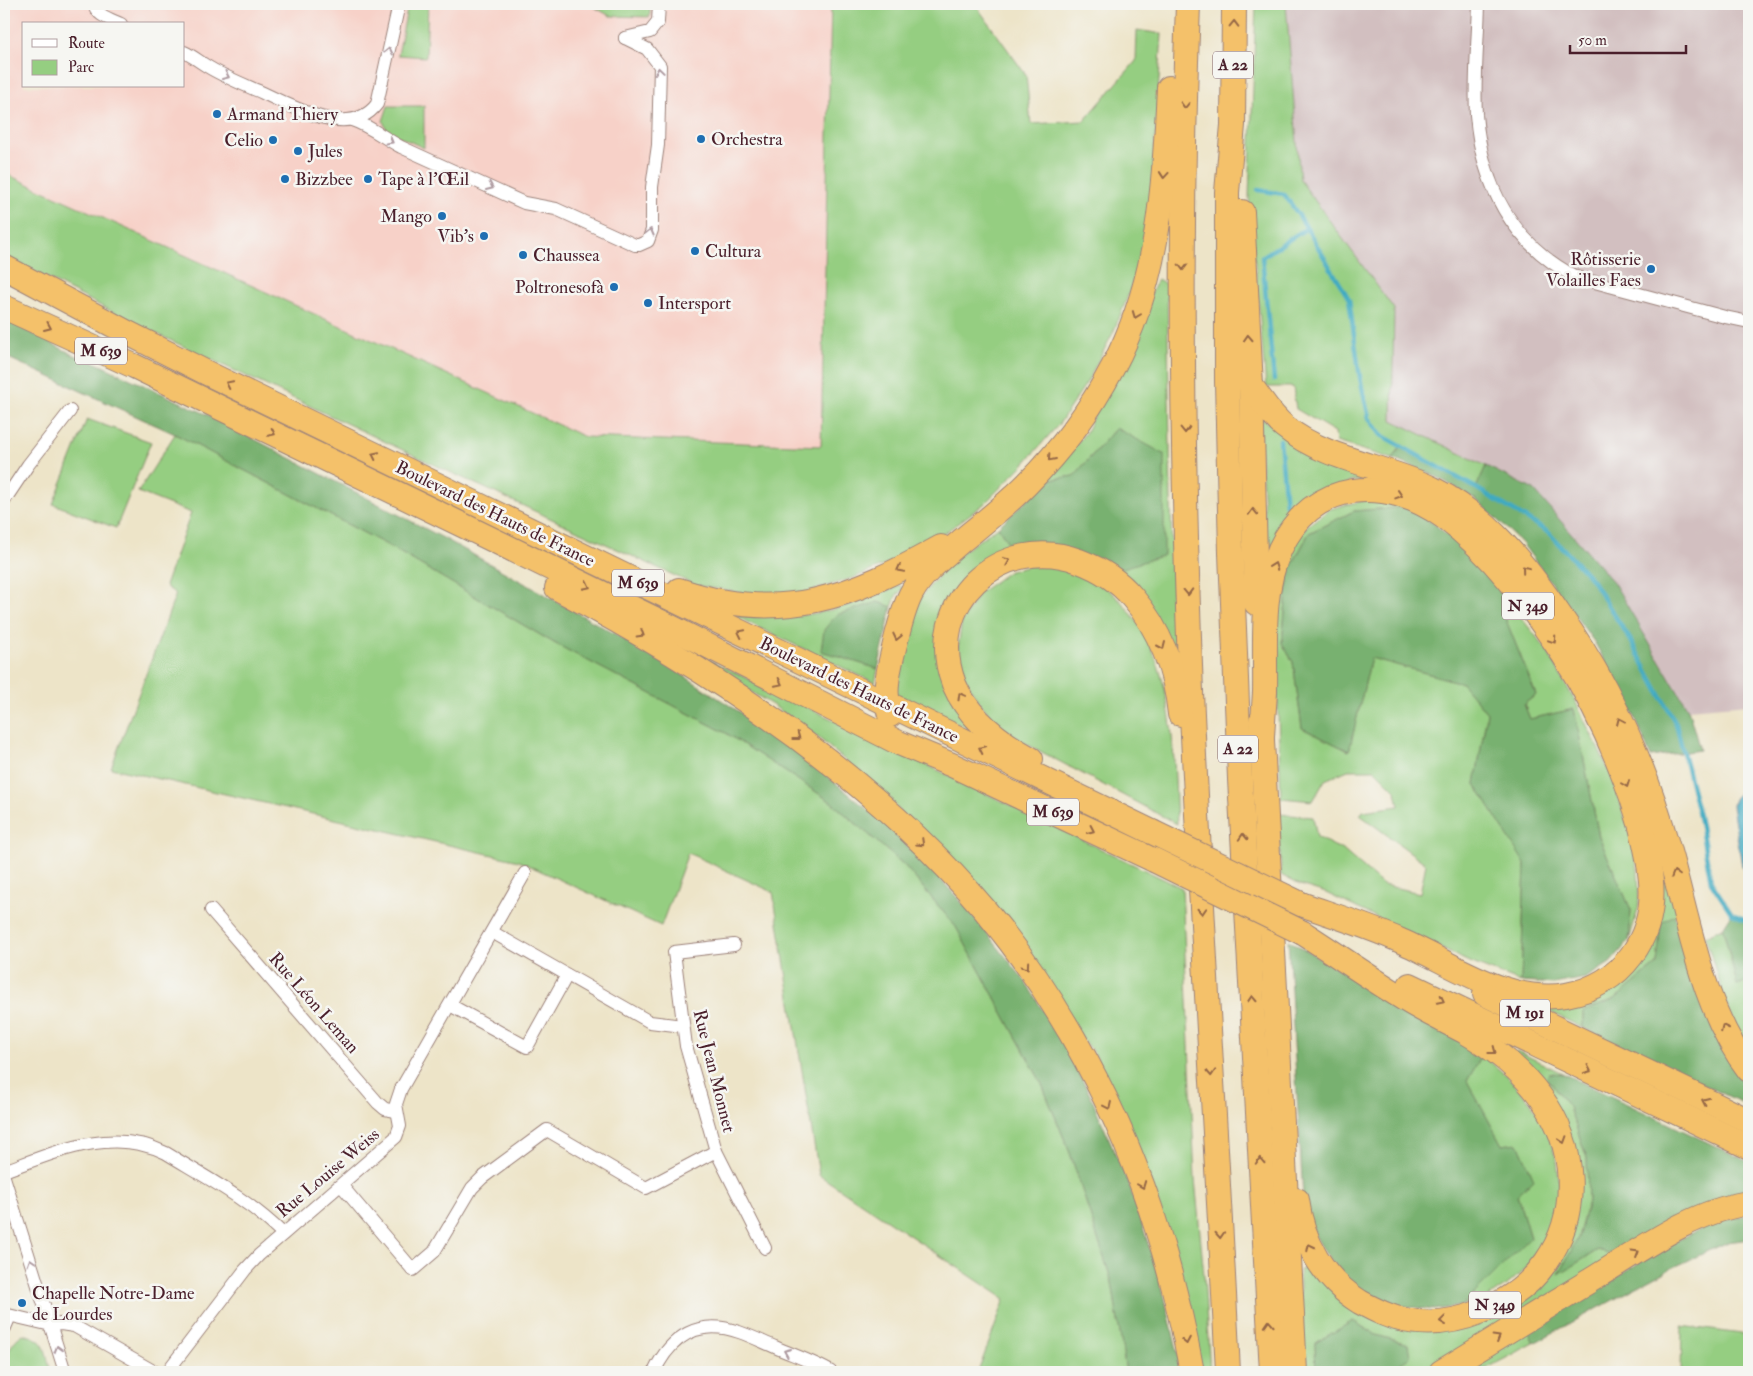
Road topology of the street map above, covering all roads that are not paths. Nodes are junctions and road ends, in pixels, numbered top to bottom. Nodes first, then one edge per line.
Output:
1 (94, 4) edge
2 (398, 4) edge
3 (659, 4) edge
4 (1174, 4) edge
5 (1188, 4) edge
6 (1234, 4) edge
7 (1479, 4) edge
8 (117, 22) edge
9 (185, 53) edge
10 (352, 120) junction
11 (1232, 125) junction
12 (4, 267) edge
13 (4, 307) edge
14 (1749, 322) edge
15 (1250, 386) junction
16 (70, 411) dead end
17 (402, 496) junction
18 (4, 501) edge
19 (988, 518) junction
20 (612, 570) junction
21 (886, 703) junction
22 (1262, 736) junction
23 (952, 764) junction
24 (1197, 810) junction
25 (1152, 832) junction
26 (1154, 860) joint
27 (525, 873) dead end
28 (1301, 904) junction
29 (211, 910) dead end
30 (492, 932) junction
31 (1302, 933) junction
32 (734, 945) dead end
33 (567, 975) junction
34 (1275, 992) junction
35 (450, 1005) junction
36 (683, 1026) junction
37 (1749, 1070) edge
38 (396, 1111) junction
39 (1749, 1121) edge
40 (1749, 1146) edge
41 (716, 1151) junction
42 (4, 1170) edge
43 (4, 1177) edge
44 (341, 1185) junction
45 (1749, 1203) edge
46 (283, 1234) junction
47 (765, 1248) dead end
48 (7, 1315) edge
49 (51, 1325) junction
50 (4, 1330) edge
51 (65, 1372) edge
52 (155, 1372) edge
53 (167, 1372) edge
54 (654, 1372) edge
55 (831, 1372) edge
56 (1192, 1372) edge
57 (1228, 1372) edge
58 (1272, 1372) edge
59 (1295, 1372) edge
60 (1441, 1372) edge

1 - 8 street
10 -> 2 street
10 -> 3 street
4 -> 19 highway
5 -> 24 highway, A 22
11 -> 6 highway, A 22
7 - 14 street
9 -> 10 street
15 -> 11 highway
58 -> 11 highway, A 22
20 -> 12 highway, Boulevard des Hauts de France / M 639
13 -> 17 highway, Boulevard des Hauts de France / M 639
22 -> 15 highway
37 -> 15 highway
16 - 18 street
17 -> 23 highway, Boulevard des Hauts de France / M 639
17 -> 56 highway
19 -> 20 highway
19 -> 21 highway
21 -> 20 highway, Boulevard des Hauts de France / M 639
21 - 23 highway
25 -> 21 highway, Boulevard des Hauts de France / M 639
22 -> 28 highway, N 349
22 - 34 highway
23 -> 26 highway, Boulevard des Hauts de France / M 639
25 -> 24 highway
24 -> 57 highway, A 22
25 - 28 highway, M 191, bridge
26 - 31 highway, M 191, bridge
27 - 30 street, Rue Louise Weiss
39 -> 28 highway, M 191
29 - 38 street, Rue Léon Leman
30 - 33 street
30 - 35 street, Rue Louise Weiss
31 -> 34 highway, N 349
31 -> 40 highway, M 191
32 - 36 street, Rue Jean Monnet
33 - 35 street
33 - 36 street
34 - 59 highway
35 - 38 street, Rue Louise Weiss
36 - 41 street, Rue Jean Monnet
38 - 44 street, Rue Louise Weiss
41 - 44 street
41 - 47 street, Rue Jean Monnet
42 - 46 street
49 -> 43 street
44 - 46 street, Rue Louise Weiss
60 -> 45 highway
46 - 53 street, Rue Louise Weiss
48 - 49 street
48 - 50 street
51 -> 49 street
49 - 52 street
55 -> 54 street

